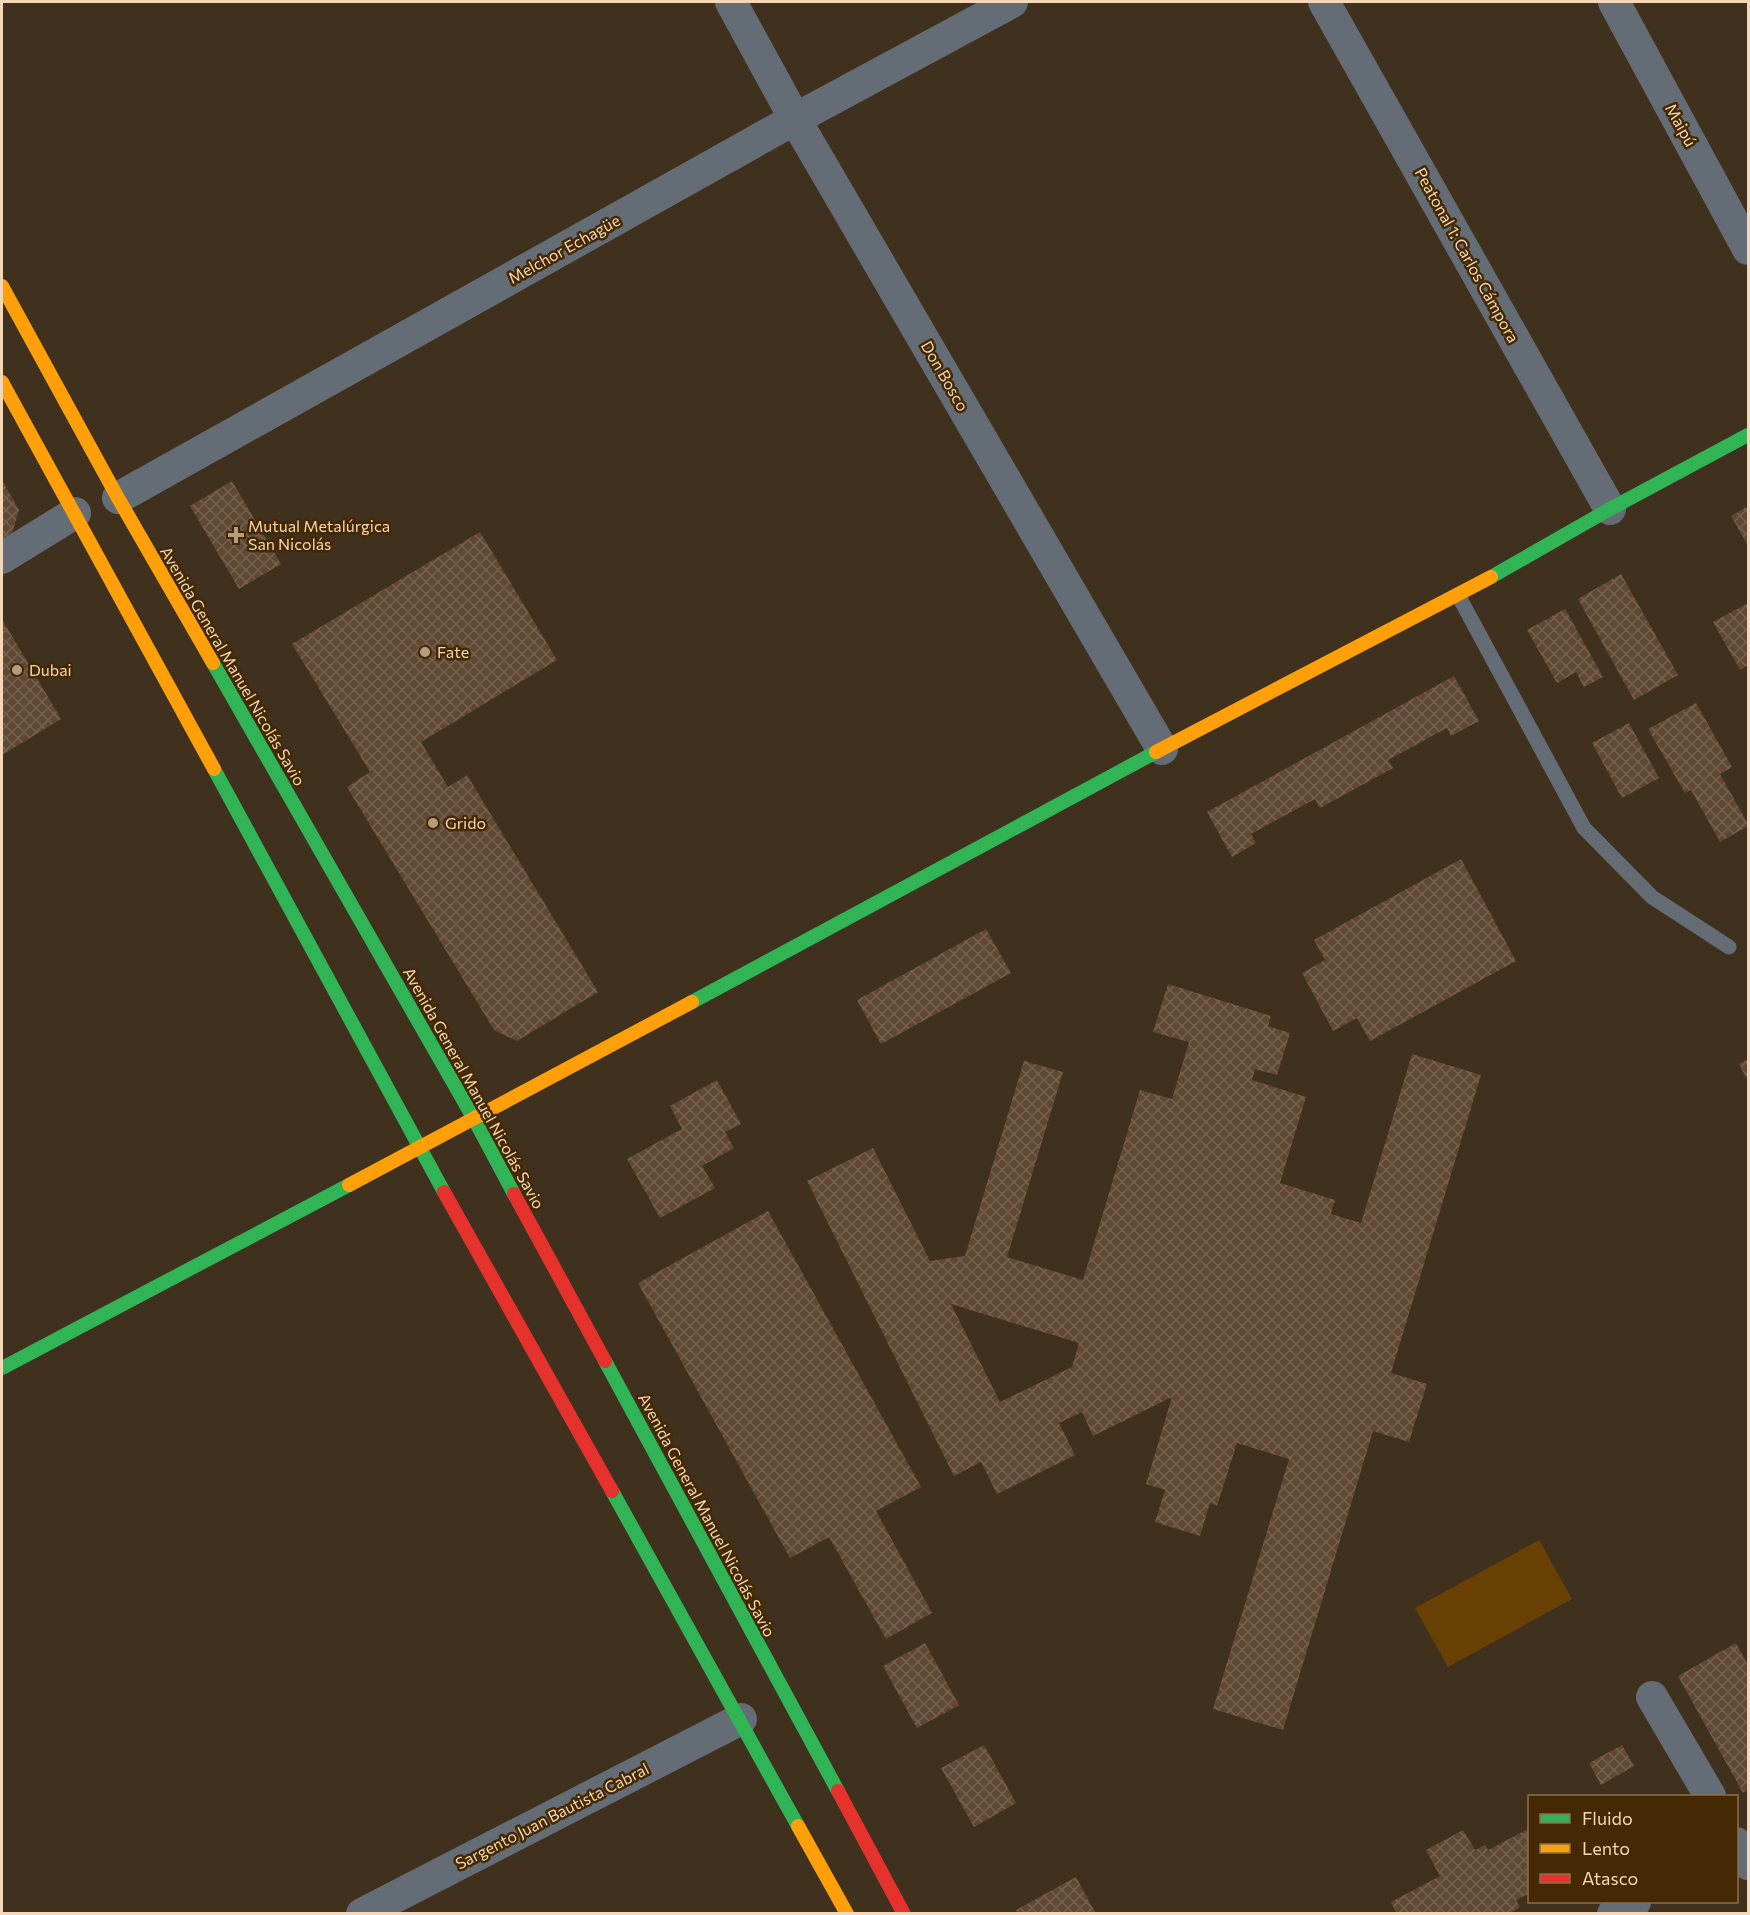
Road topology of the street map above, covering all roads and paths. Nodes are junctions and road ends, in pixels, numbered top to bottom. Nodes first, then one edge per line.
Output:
1 (731, 2) edge
2 (1012, 2) edge
3 (1324, 2) edge
4 (1614, 2) edge
5 (795, 119) junction
6 (1749, 249) edge
7 (2, 286) edge
8 (2, 382) edge
9 (1749, 435) edge
10 (118, 498) junction
11 (1610, 509) junction
12 (75, 513) junction
13 (2, 558) edge
14 (1458, 595) junction
15 (1162, 749) junction
16 (1729, 947) dead end
17 (474, 1119) junction
18 (420, 1148) junction
19 (2, 1368) edge
20 (1652, 1697) dead end
21 (741, 1719) junction
22 (1709, 1795) edge
23 (1633, 1903) edge
24 (362, 1914) edge
25 (847, 1914) edge
26 (904, 1914) edge
27 (1613, 1914) edge

1 - 5 street, Don Bosco
2 - 5 street, Melchor Echagüe
3 - 11 street, Peatonal 1: Carlos Cámpora
4 - 6 street, Maipú
5 - 10 street, Melchor Echagüe
5 - 15 street, Don Bosco
7 - 10 main road, Avenida General Manuel Nicolás Savio
8 - 12 main road
9 - 11 main road
10 - 17 main road, Avenida General Manuel Nicolás Savio
11 - 14 main road
12 - 13 street
12 - 18 main road
14 - 15 main road
14 - 16 lane
15 - 17 main road
17 - 18 main road
17 - 26 main road, Avenida General Manuel Nicolás Savio
18 - 19 main road
18 - 21 main road
20 - 22 street
21 - 24 street, Sargento Juan Bautista Cabral
21 - 25 main road
23 - 27 street

